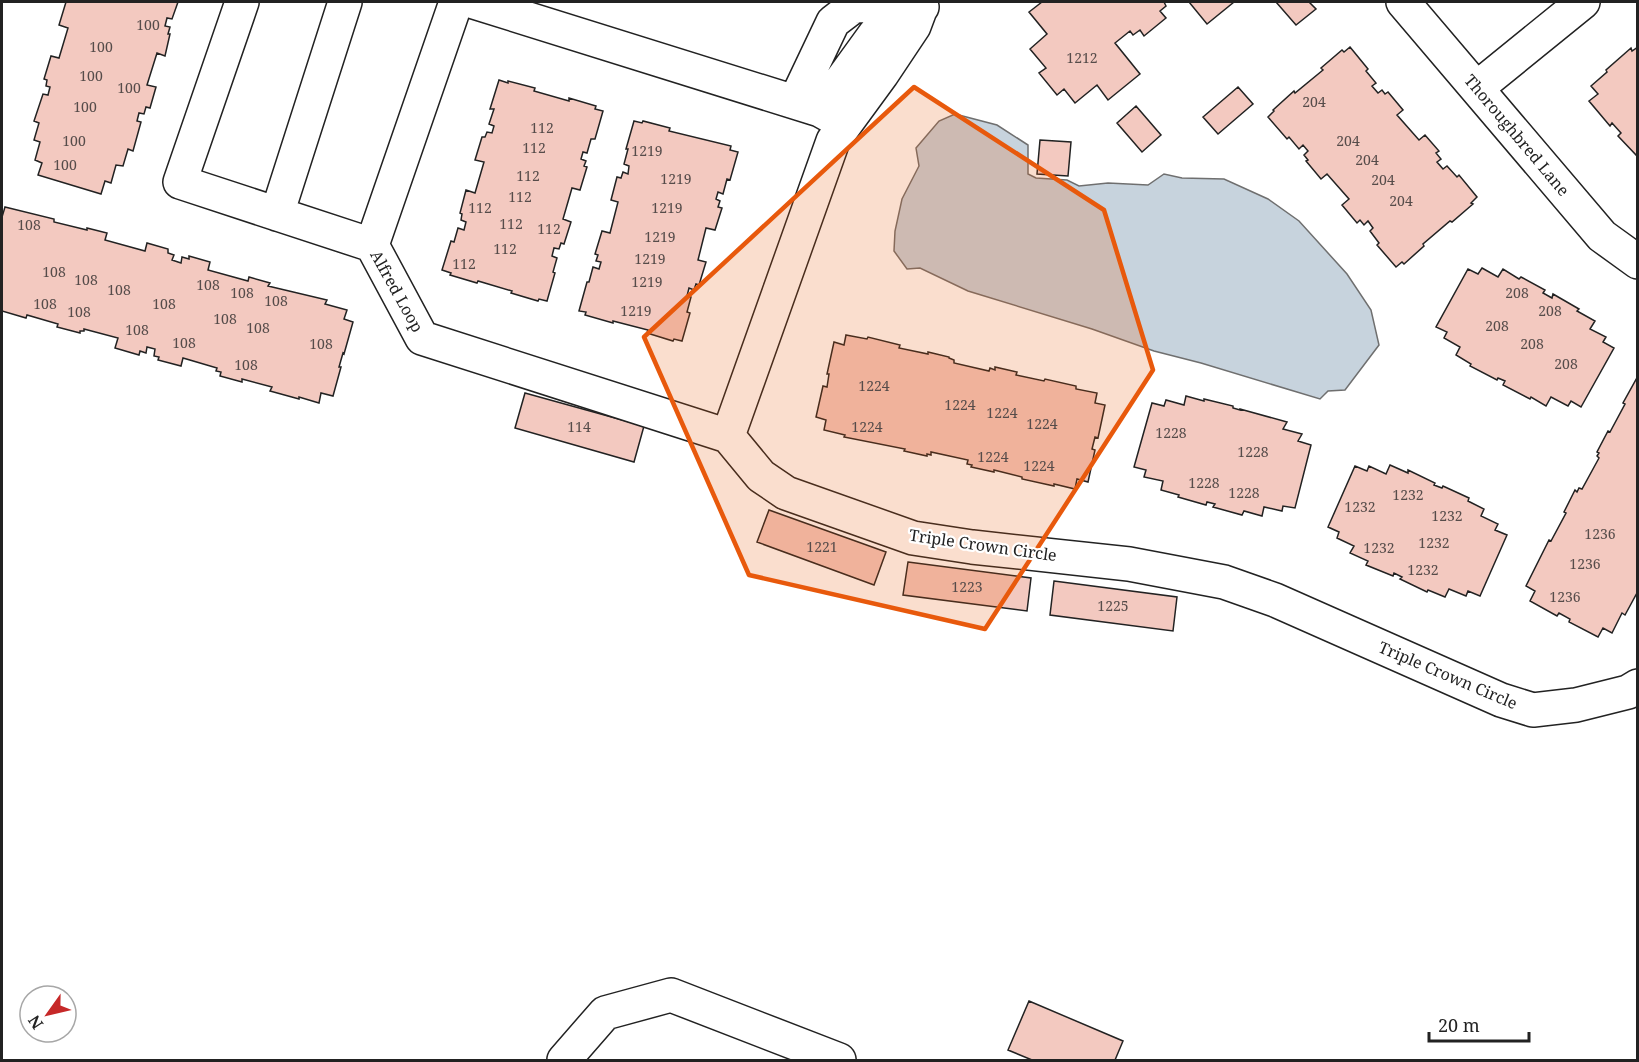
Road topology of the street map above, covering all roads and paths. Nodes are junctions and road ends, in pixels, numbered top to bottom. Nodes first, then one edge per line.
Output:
1 (242, 2) edge
2 (345, 2) edge
3 (456, 2) edge
4 (474, 2) edge
5 (1403, 2) edge
6 (1583, 2) edge
7 (924, 6) edge
8 (1477, 88) junction
9 (820, 112) junction
10 (278, 214) junction
11 (372, 245) junction
12 (1638, 262) edge
13 (728, 436) junction
14 (1638, 686) edge
15 (564, 1060) edge
16 (839, 1060) edge

1 - 10 street, Alfred Loop
2 - 10 street
3 - 11 street
4 - 9 street
5 - 8 street, Thoroughbred Lane
6 - 8 street
7 - 9 street
7 - 9 street
8 - 12 street, Thoroughbred Lane
9 - 13 street
10 - 11 street, Alfred Loop
11 - 13 street, Alfred Loop
13 - 14 street, Triple Crown Circle
15 - 16 street

